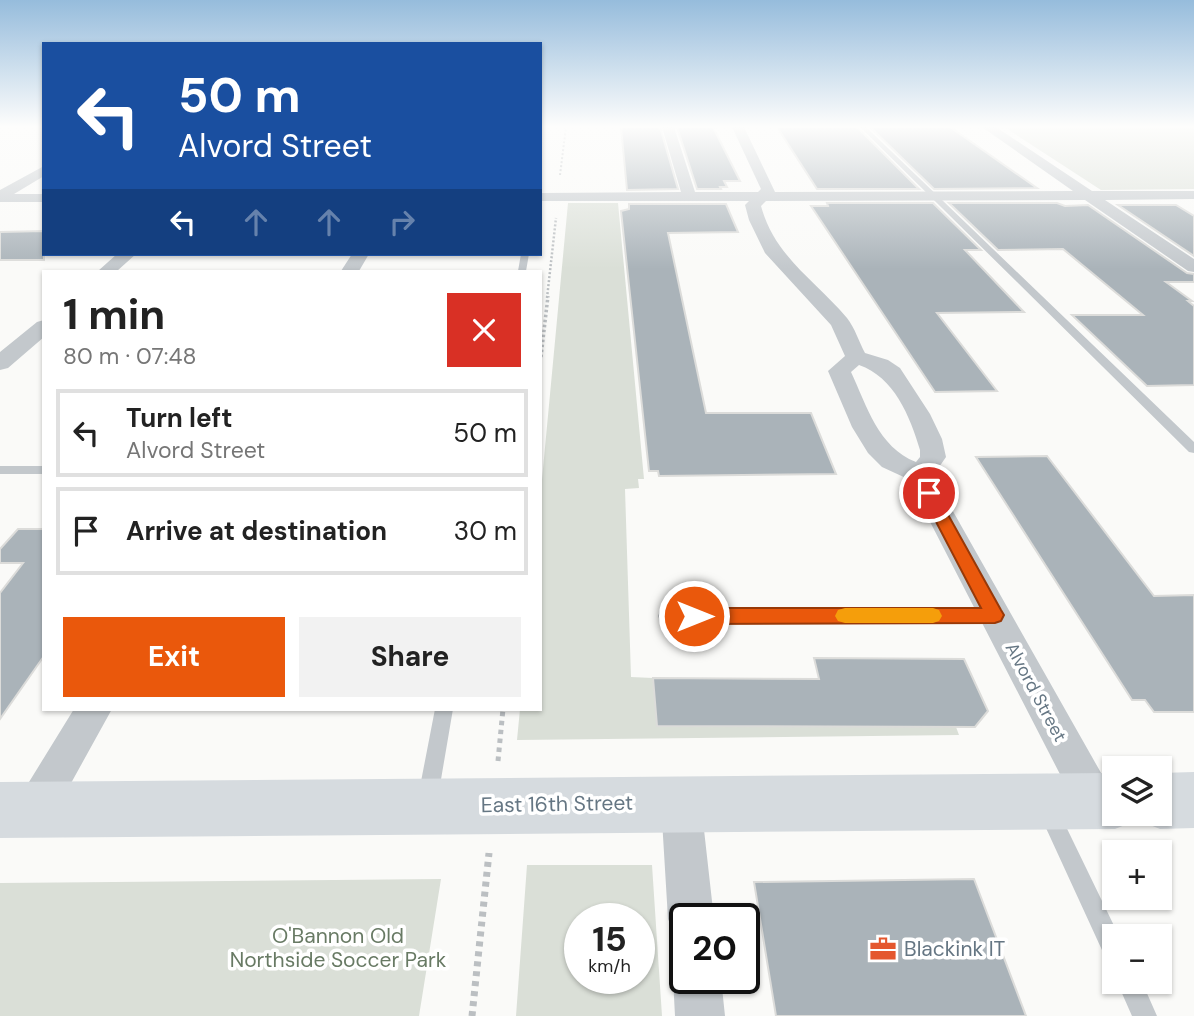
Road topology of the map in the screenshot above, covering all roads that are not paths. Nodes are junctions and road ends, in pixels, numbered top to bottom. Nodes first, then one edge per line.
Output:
1 (37, 174) edge
2 (682, 174) edge
3 (761, 174) edge
4 (911, 174) edge
5 (1058, 174) edge
6 (1089, 195) junction
7 (1194, 195) edge
8 (689, 196) junction
9 (765, 196) junction
10 (933, 196) junction
11 (0, 197) edge
12 (542, 197) edge
13 (42, 198) edge
14 (125, 256) edge
15 (1194, 267) edge
16 (108, 270) edge
17 (42, 328) edge
18 (856, 357) junction
19 (0, 363) edge
20 (1194, 449) edge
21 (0, 470) edge
22 (42, 470) edge
23 (918, 473) junction
24 (995, 615) junction
25 (666, 616) dead end
26 (92, 711) edge
27 (444, 711) edge
28 (1194, 800) edge
29 (1084, 801) edge
30 (1172, 801) edge
31 (681, 803) junction
32 (427, 806) junction
33 (18, 809) edge
34 (690, 903) edge
35 (1109, 924) edge
36 (698, 994) edge
37 (1135, 994) edge
38 (700, 1016) edge
39 (1145, 1016) edge

1 - 11 street
2 - 8 street
3 - 9 street
4 - 10 lane
5 - 6 street
6 - 7 street
6 - 10 street
6 - 15 street
8 - 9 street
8 - 12 street
9 - 10 street
9 - 18 street
10 - 20 lane
11 - 13 street
14 - 16 street
17 - 19 street
18 - 23 street
18 - 23 street
21 - 22 lane
23 - 24 street, Alvord Street
24 - 25 lane
24 - 29 street, Alvord Street
26 - 33 street
27 - 32 lane
28 - 30 main road
29 - 31 main road, East 16th Street
29 - 35 lane
31 - 32 main road, East 16th Street
31 - 34 street
32 - 33 main road, East 16th Street
36 - 38 street
37 - 39 lane

